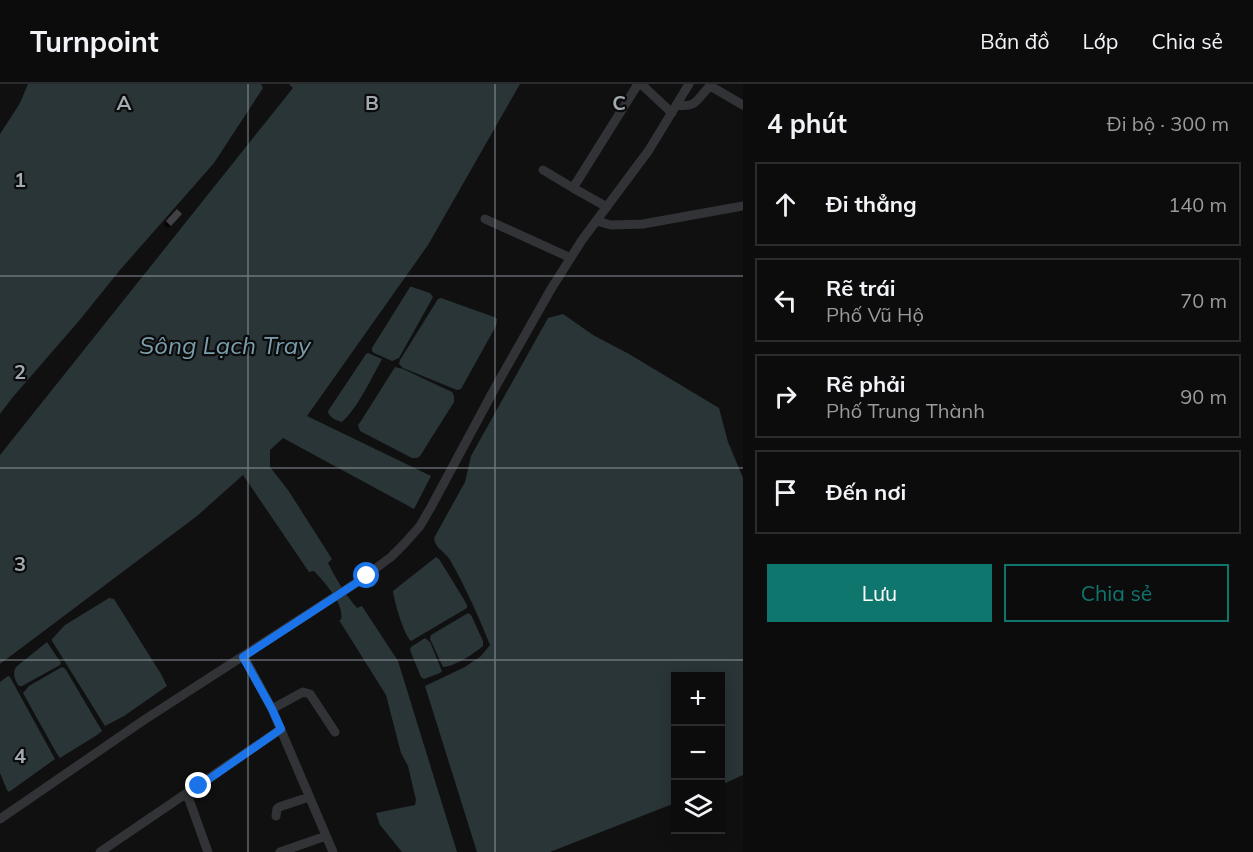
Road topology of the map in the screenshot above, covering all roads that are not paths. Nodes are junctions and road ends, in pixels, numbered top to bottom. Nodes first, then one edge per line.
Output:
1 (640, 84) edge
2 (689, 84) edge
3 (743, 105) edge
4 (674, 109) junction
5 (543, 170) dead end
6 (573, 188) junction
7 (743, 206) edge
8 (607, 207) junction
9 (485, 219) dead end
10 (596, 221) junction
11 (571, 258) junction
12 (243, 657) junction
13 (272, 710) junction
14 (280, 727) junction
15 (335, 732) dead end
16 (187, 794) junction
17 (309, 796) junction
18 (276, 816) dead end
19 (0, 819) edge
20 (326, 836) junction
21 (102, 852) edge
22 (208, 852) edge
23 (280, 852) edge
24 (333, 852) edge

1 - 4 street
1 - 6 street
2 - 4 street
3 - 4 street
4 - 8 street
5 - 6 street
6 - 8 street
7 - 10 street
8 - 10 street
9 - 11 street
10 - 11 street
11 - 12 street
12 - 13 street
12 - 19 street
13 - 14 street
13 - 15 street
14 - 16 street
14 - 17 street
16 - 21 street
16 - 22 street
17 - 18 street
17 - 20 street
20 - 23 street
20 - 24 street

